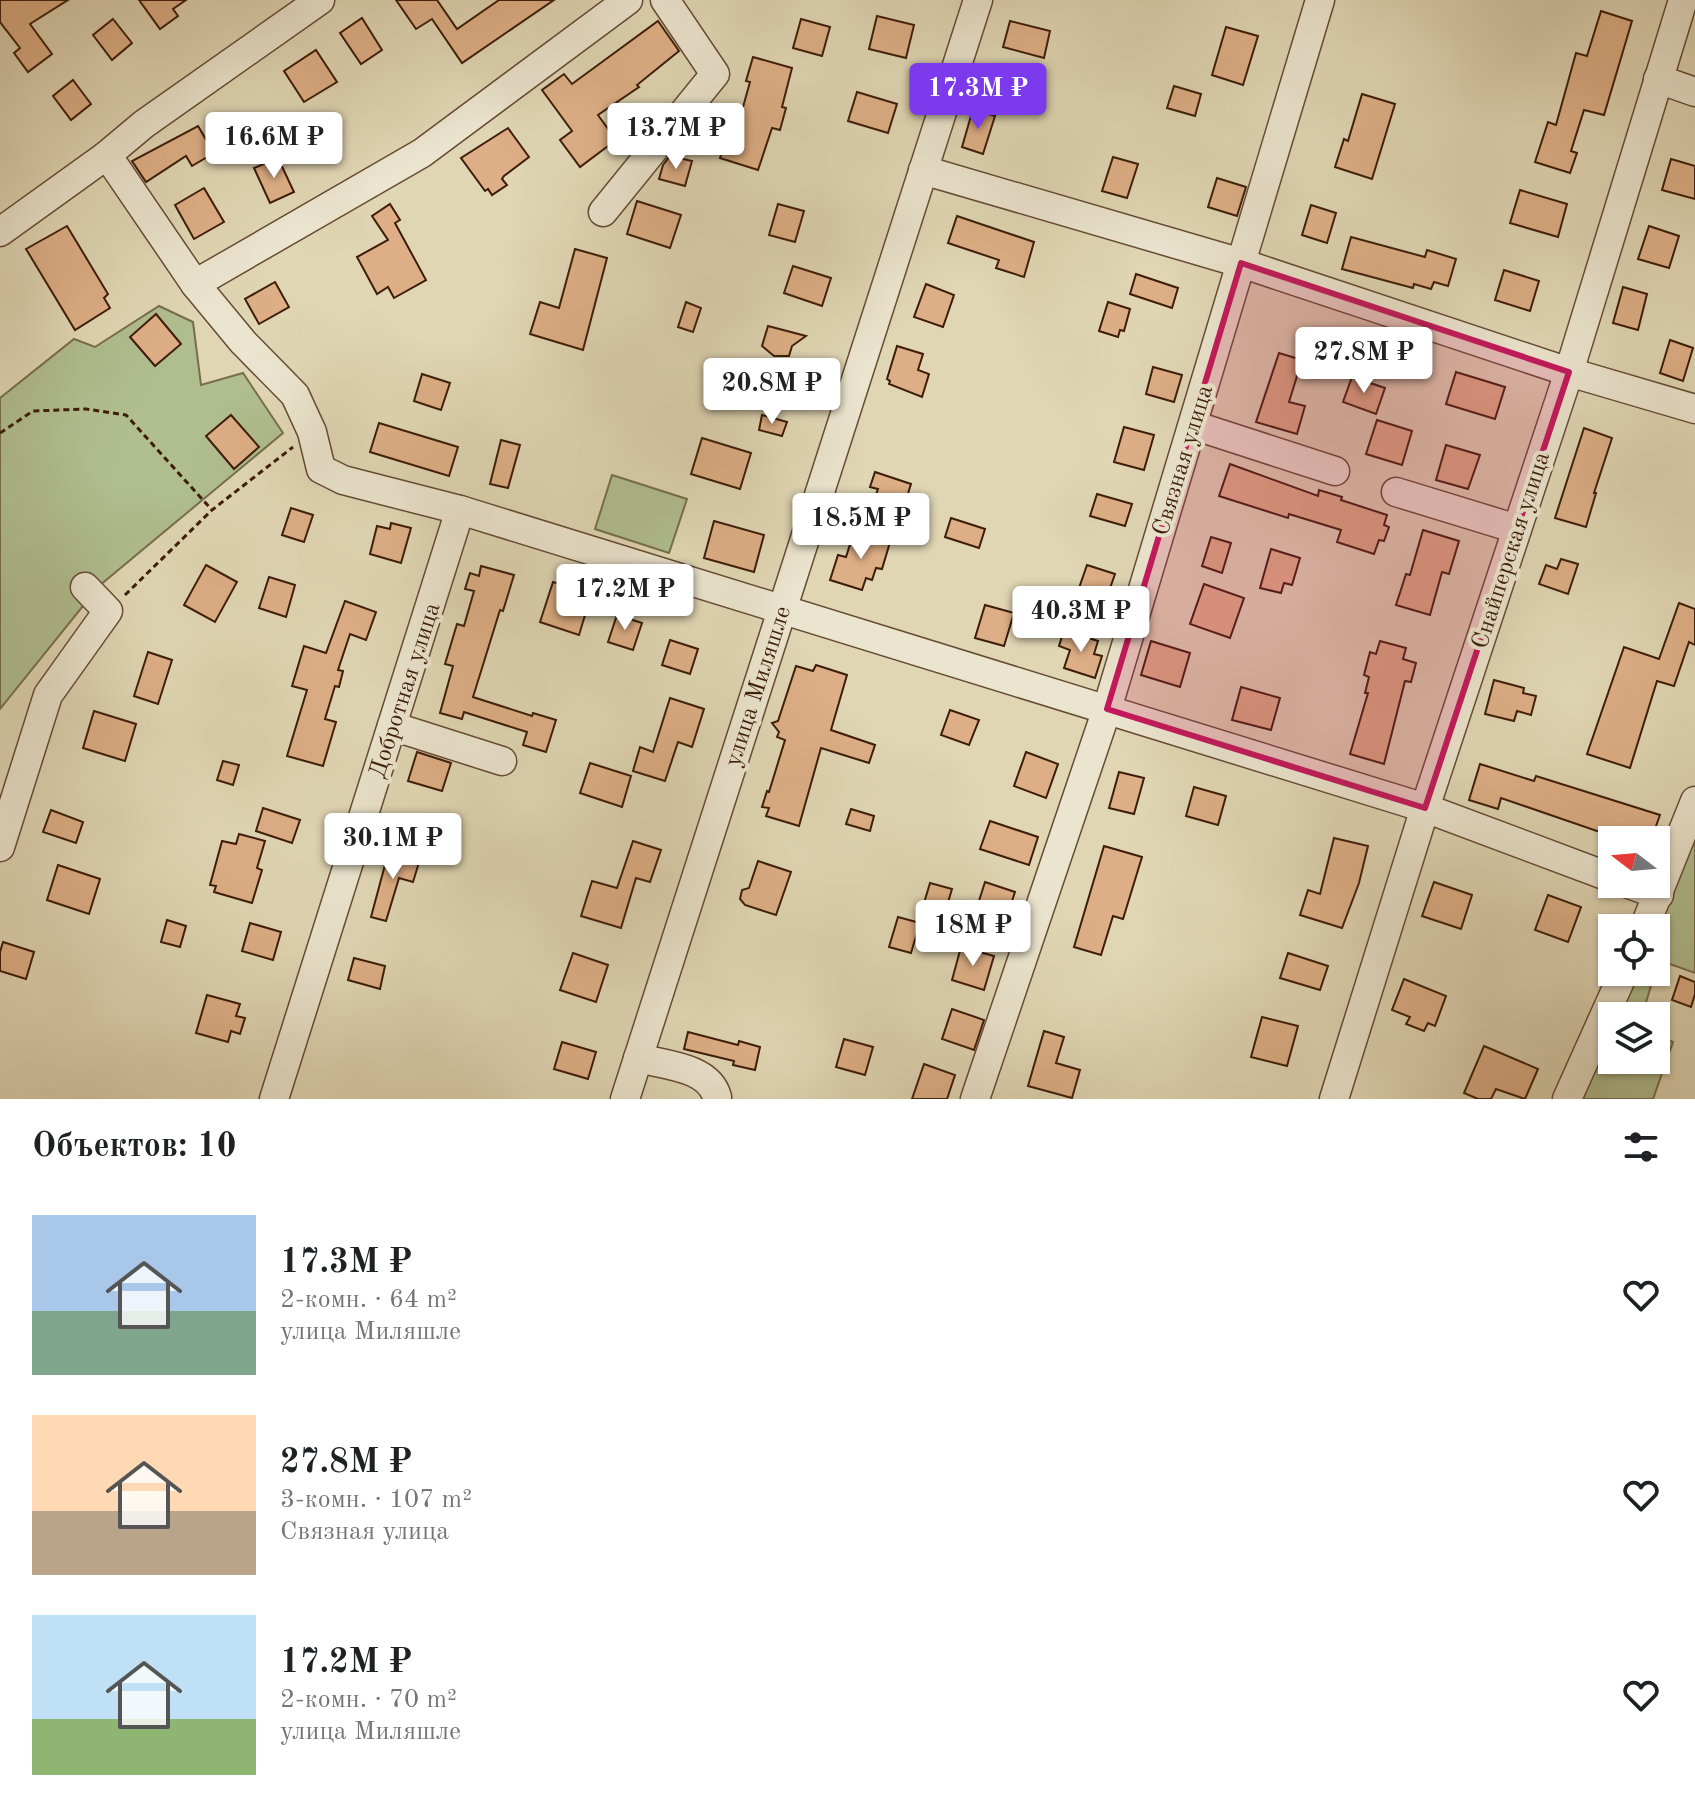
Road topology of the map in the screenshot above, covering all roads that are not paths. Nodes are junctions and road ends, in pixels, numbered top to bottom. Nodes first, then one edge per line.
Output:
1 (320, 0) edge
2 (628, 0) edge
3 (665, 0) edge
4 (978, 0) edge
5 (1320, 0) edge
6 (1683, 0) edge
7 (1658, 79) junction
8 (1695, 92) edge
9 (107, 155) junction
10 (923, 170) junction
11 (603, 212) dead end
12 (0, 232) edge
13 (1241, 263) junction
14 (195, 284) junction
15 (1569, 372) junction
16 (1695, 409) edge
17 (1193, 425) junction
18 (1335, 471) dead end
19 (1396, 492) dead end
20 (460, 510) junction
21 (1517, 529) junction
22 (85, 587) dead end
23 (782, 608) junction
24 (1107, 709) junction
25 (392, 726) junction
26 (502, 761) dead end
27 (1695, 801) edge
28 (1425, 808) junction
29 (0, 847) edge
30 (1670, 866) edge
31 (1598, 873) edge
32 (1618, 986) edge
33 (638, 1058) junction
34 (717, 1097) dead end
35 (274, 1099) edge
36 (625, 1099) edge
37 (975, 1099) edge
38 (1334, 1099) edge
39 (1567, 1099) edge

1 - 9 street
2 - 14 street
3 - 11 street
4 - 10 street, улица Миляшле
5 - 13 street, Связная улица
6 - 7 street, Снайперская улица
7 - 8 street
7 - 15 street, Снайперская улица
9 - 12 street
9 - 14 street
10 - 13 street
10 - 23 street, улица Миляшле
13 - 15 street
13 - 17 street, Связная улица
14 - 20 street
15 - 16 street
15 - 21 street, Снайперская улица
17 - 18 street
17 - 24 street, Связная улица
19 - 21 street
20 - 23 street
20 - 25 street, Добротная улица
21 - 28 street, Снайперская улица
22 - 29 street
23 - 24 street
23 - 33 street, улица Миляшле
24 - 28 street
24 - 37 street, Связная улица
25 - 26 street
25 - 35 street, Добротная улица
27 - 30 street
28 - 31 street
28 - 38 street, Снайперская улица
32 - 39 street
33 - 34 street
33 - 36 street, улица Миляшле

